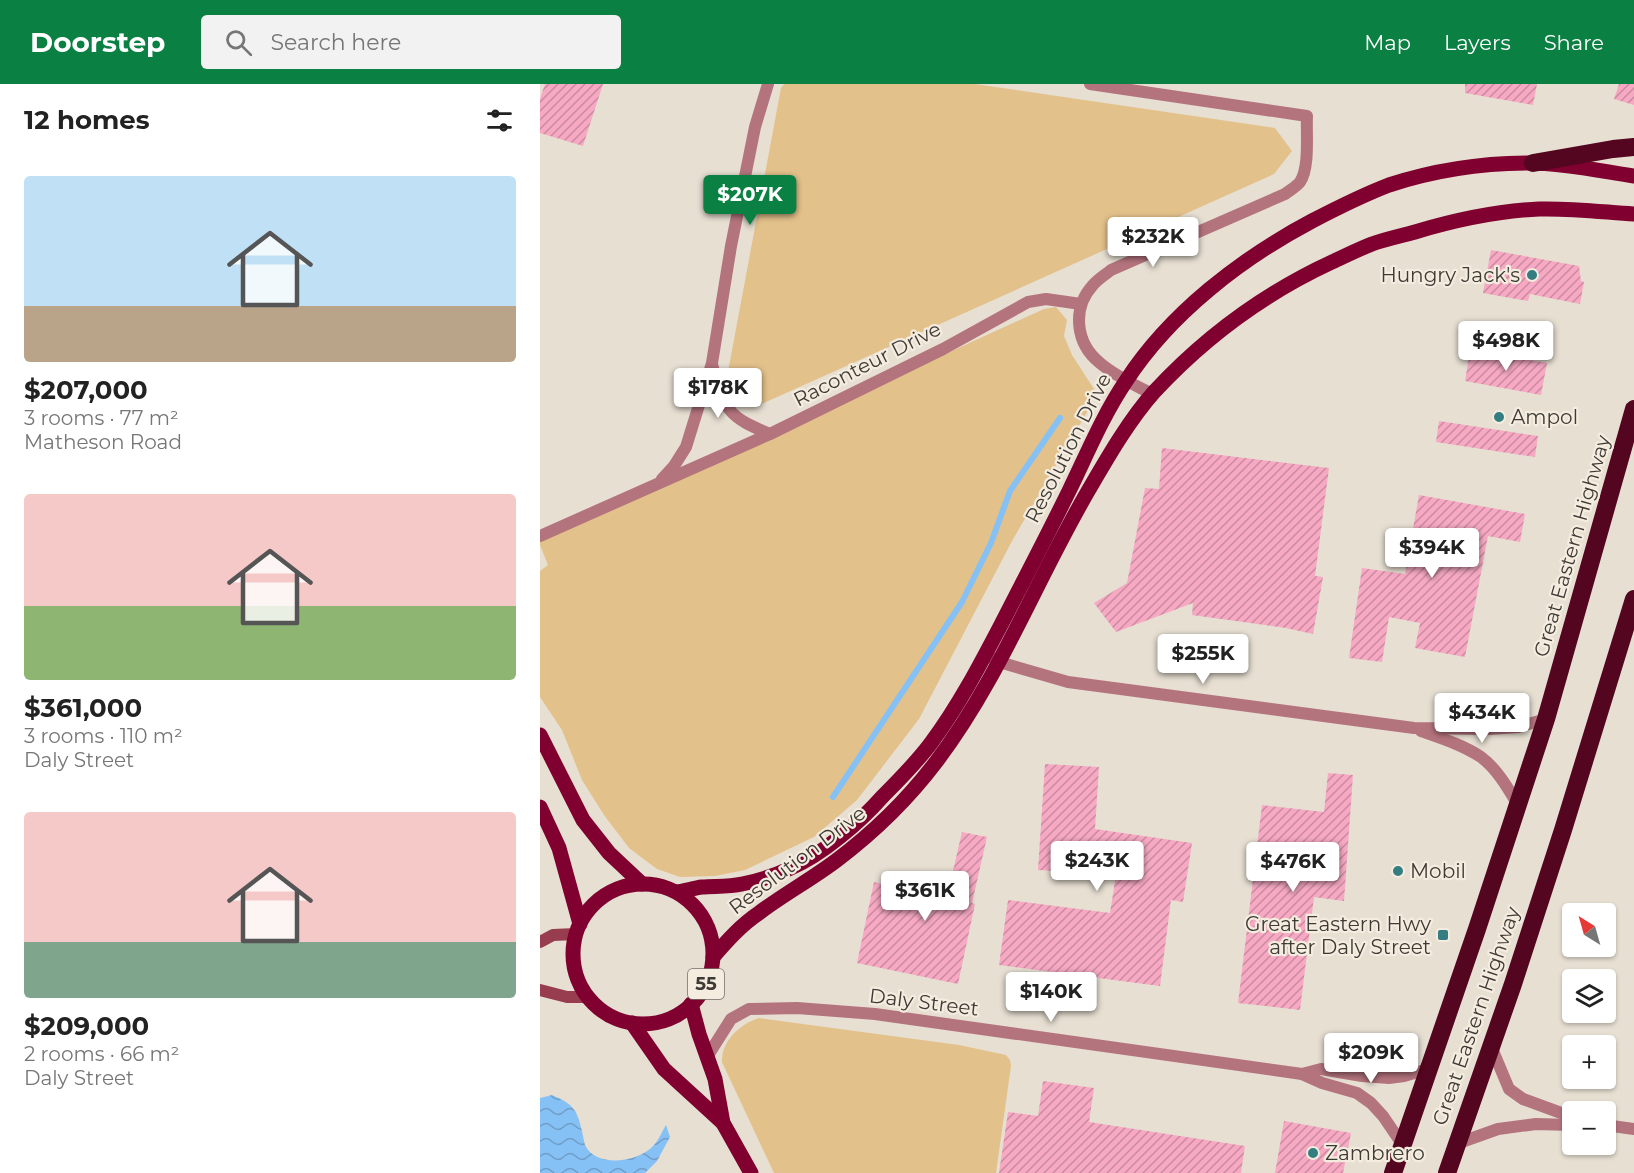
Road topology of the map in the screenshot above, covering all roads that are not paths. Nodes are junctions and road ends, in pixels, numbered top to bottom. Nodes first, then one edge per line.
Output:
1 (768, 84) edge
2 (1090, 84) edge
3 (1634, 147) edge
4 (1533, 162) junction
5 (1634, 176) edge
6 (1634, 214) edge
7 (1081, 304) junction
8 (712, 363) junction
9 (1126, 380) junction
10 (1152, 394) junction
11 (1634, 409) edge
12 (770, 434) junction
13 (657, 484) junction
14 (540, 536) edge
15 (1634, 599) edge
16 (985, 654) junction
17 (999, 662) junction
18 (1546, 719) junction
19 (1414, 728) junction
20 (540, 735) edge
21 (1518, 805) junction
22 (540, 807) edge
23 (642, 884) junction
24 (677, 892) junction
25 (578, 929) junction
26 (540, 942) edge
27 (713, 957) junction
28 (540, 990) edge
29 (588, 997) junction
30 (692, 1004) junction
31 (632, 1023) junction
32 (1491, 1046) junction
33 (707, 1057) junction
34 (1428, 1070) junction
35 (1302, 1074) junction
36 (1562, 1113) edge
37 (723, 1123) junction
38 (1562, 1125) edge
39 (1616, 1127) edge
40 (1634, 1129) edge
41 (1402, 1144) junction
42 (1456, 1144) junction
43 (751, 1173) edge
44 (1393, 1173) edge
45 (1447, 1173) edge

1 - 8 street
2 - 7 street
3 - 4 highway
4 - 5 main road, Resolution Drive
4 - 9 main road, Resolution Drive
6 - 10 main road, Resolution Drive
7 - 9 street
7 - 12 street, Raconteur Drive
8 - 12 street
8 - 13 street
9 - 10 street
9 - 16 main road, Resolution Drive
10 - 17 main road, Resolution Drive
11 - 18 highway, Great Eastern Highway
12 - 13 street, Raconteur Drive
13 - 14 street, Raconteur Drive
15 - 32 highway, Great Eastern Highway
16 - 17 street
16 - 24 main road, Resolution Drive
17 - 19 street
17 - 27 main road, Resolution Drive
18 - 19 street
18 - 21 highway, Great Eastern Highway
19 - 21 street
20 - 23 main road
21 - 34 highway, Great Eastern Highway
22 - 25 main road, 55
23 - 24 main road, 55
23 - 25 main road, 55
24 - 27 main road, 55
25 - 26 street
25 - 29 main road, 55
27 - 30 main road, 55
28 - 29 street
29 - 31 main road, 55
30 - 31 main road, 55
30 - 33 main road, 55
31 - 37 main road, 55
32 - 36 street
32 - 42 highway, Great Eastern Highway
33 - 35 street, Daly Street
33 - 37 main road, 55
34 - 35 street, Daly Street
34 - 41 highway, Great Eastern Highway
35 - 41 street, Daly Street
37 - 43 main road, 55
38 - 42 street
39 - 40 street
41 - 44 highway, Great Eastern Highway
42 - 45 highway, Great Eastern Highway

